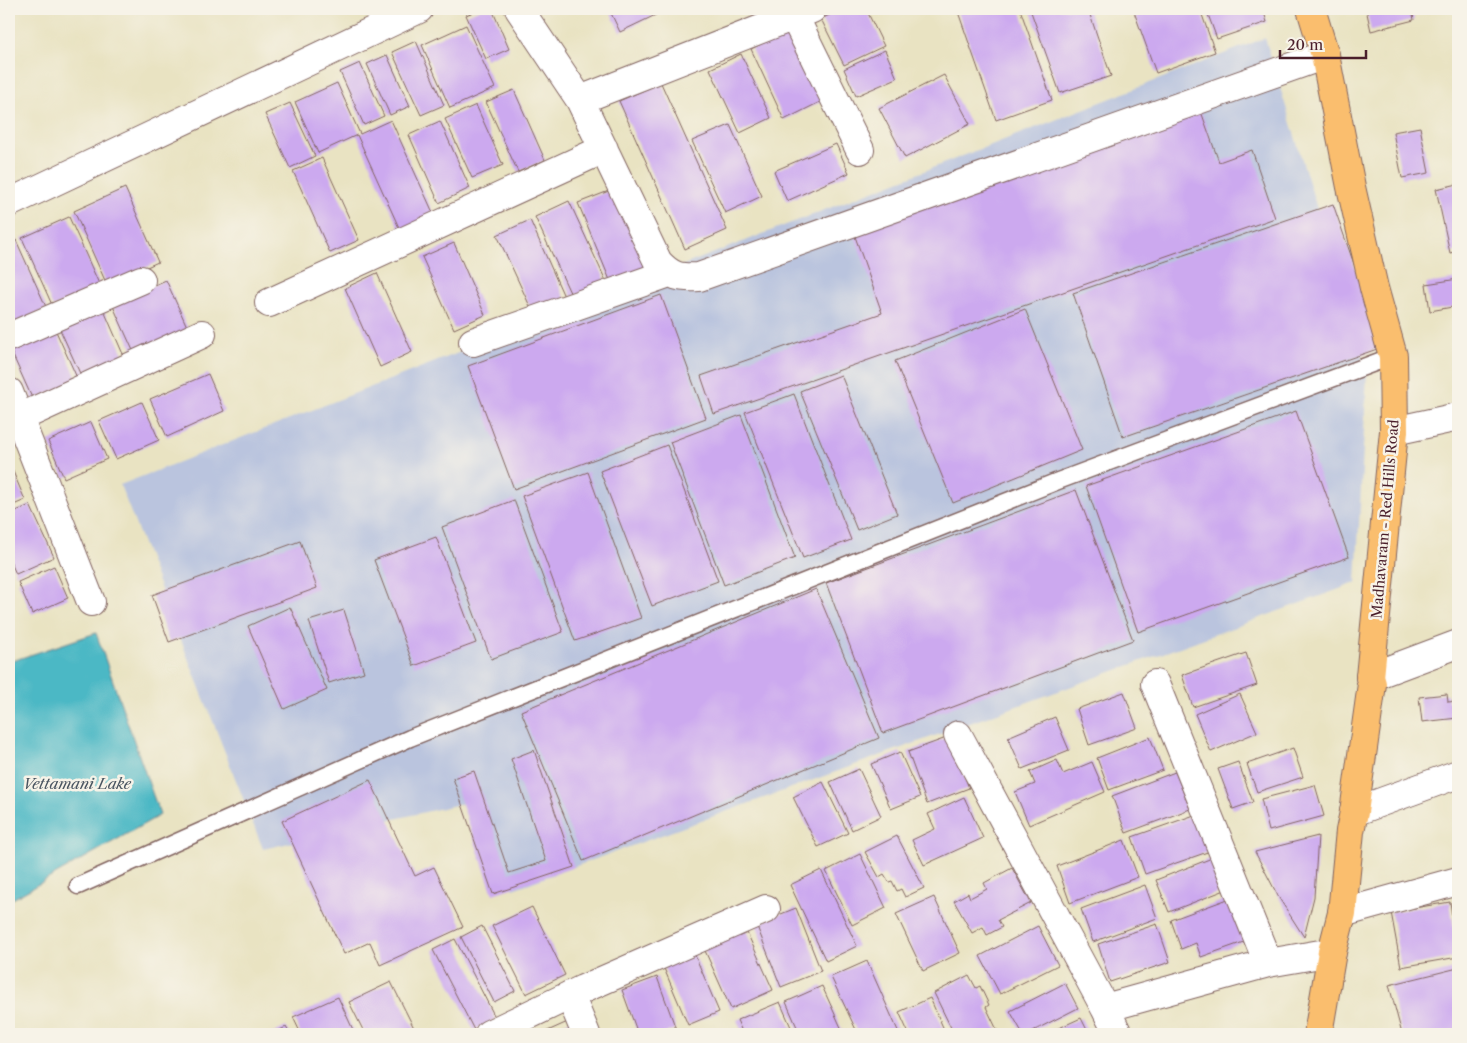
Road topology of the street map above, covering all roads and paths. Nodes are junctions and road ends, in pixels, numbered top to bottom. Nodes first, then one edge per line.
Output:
1 (419, 9) edge
2 (519, 9) edge
3 (1311, 9) edge
4 (803, 12) edge
5 (1325, 55) junction
6 (580, 100) junction
7 (604, 149) junction
8 (860, 150) dead end
9 (9, 203) edge
10 (669, 273) junction
11 (141, 280) dead end
12 (269, 302) dead end
13 (202, 334) dead end
14 (9, 337) edge
15 (473, 342) dead end
16 (1394, 356) junction
17 (9, 392) edge
18 (1458, 417) edge
19 (19, 418) junction
20 (1394, 431) junction
21 (91, 602) dead end
22 (1458, 644) edge
23 (1370, 677) junction
24 (1155, 684) dead end
25 (958, 735) dead end
26 (1458, 774) edge
27 (1354, 812) junction
28 (1458, 881) edge
29 (78, 886) dead end
30 (766, 908) dead end
31 (1342, 913) junction
32 (1332, 952) junction
33 (1268, 963) junction
34 (570, 995) junction
35 (1105, 1008) junction
36 (489, 1034) edge
37 (586, 1034) edge
38 (1118, 1034) edge
39 (1318, 1034) edge

1 - 9 street
2 - 6 street
3 - 5 main road, Madhavaram - Red Hills Road
4 - 6 street
4 - 8 street
5 - 10 street
5 - 16 main road, Madhavaram - Red Hills Road
6 - 7 street
7 - 10 street
7 - 12 street
10 - 15 street
11 - 14 street
13 - 19 street
16 - 20 main road, Madhavaram - Red Hills Road
16 - 29 lane
17 - 19 street
18 - 20 street
19 - 21 street
20 - 23 main road, Madhavaram - Red Hills Road
22 - 23 street
23 - 27 main road, Madhavaram - Red Hills Road
24 - 33 street
25 - 35 street
26 - 27 street
27 - 31 main road, Madhavaram - Red Hills Road
28 - 31 street
30 - 34 street
31 - 32 main road, Madhavaram - Red Hills Road
32 - 33 street
32 - 39 main road, Madhavaram - Red Hills Road
33 - 35 street
34 - 36 street
34 - 37 street
35 - 38 street

